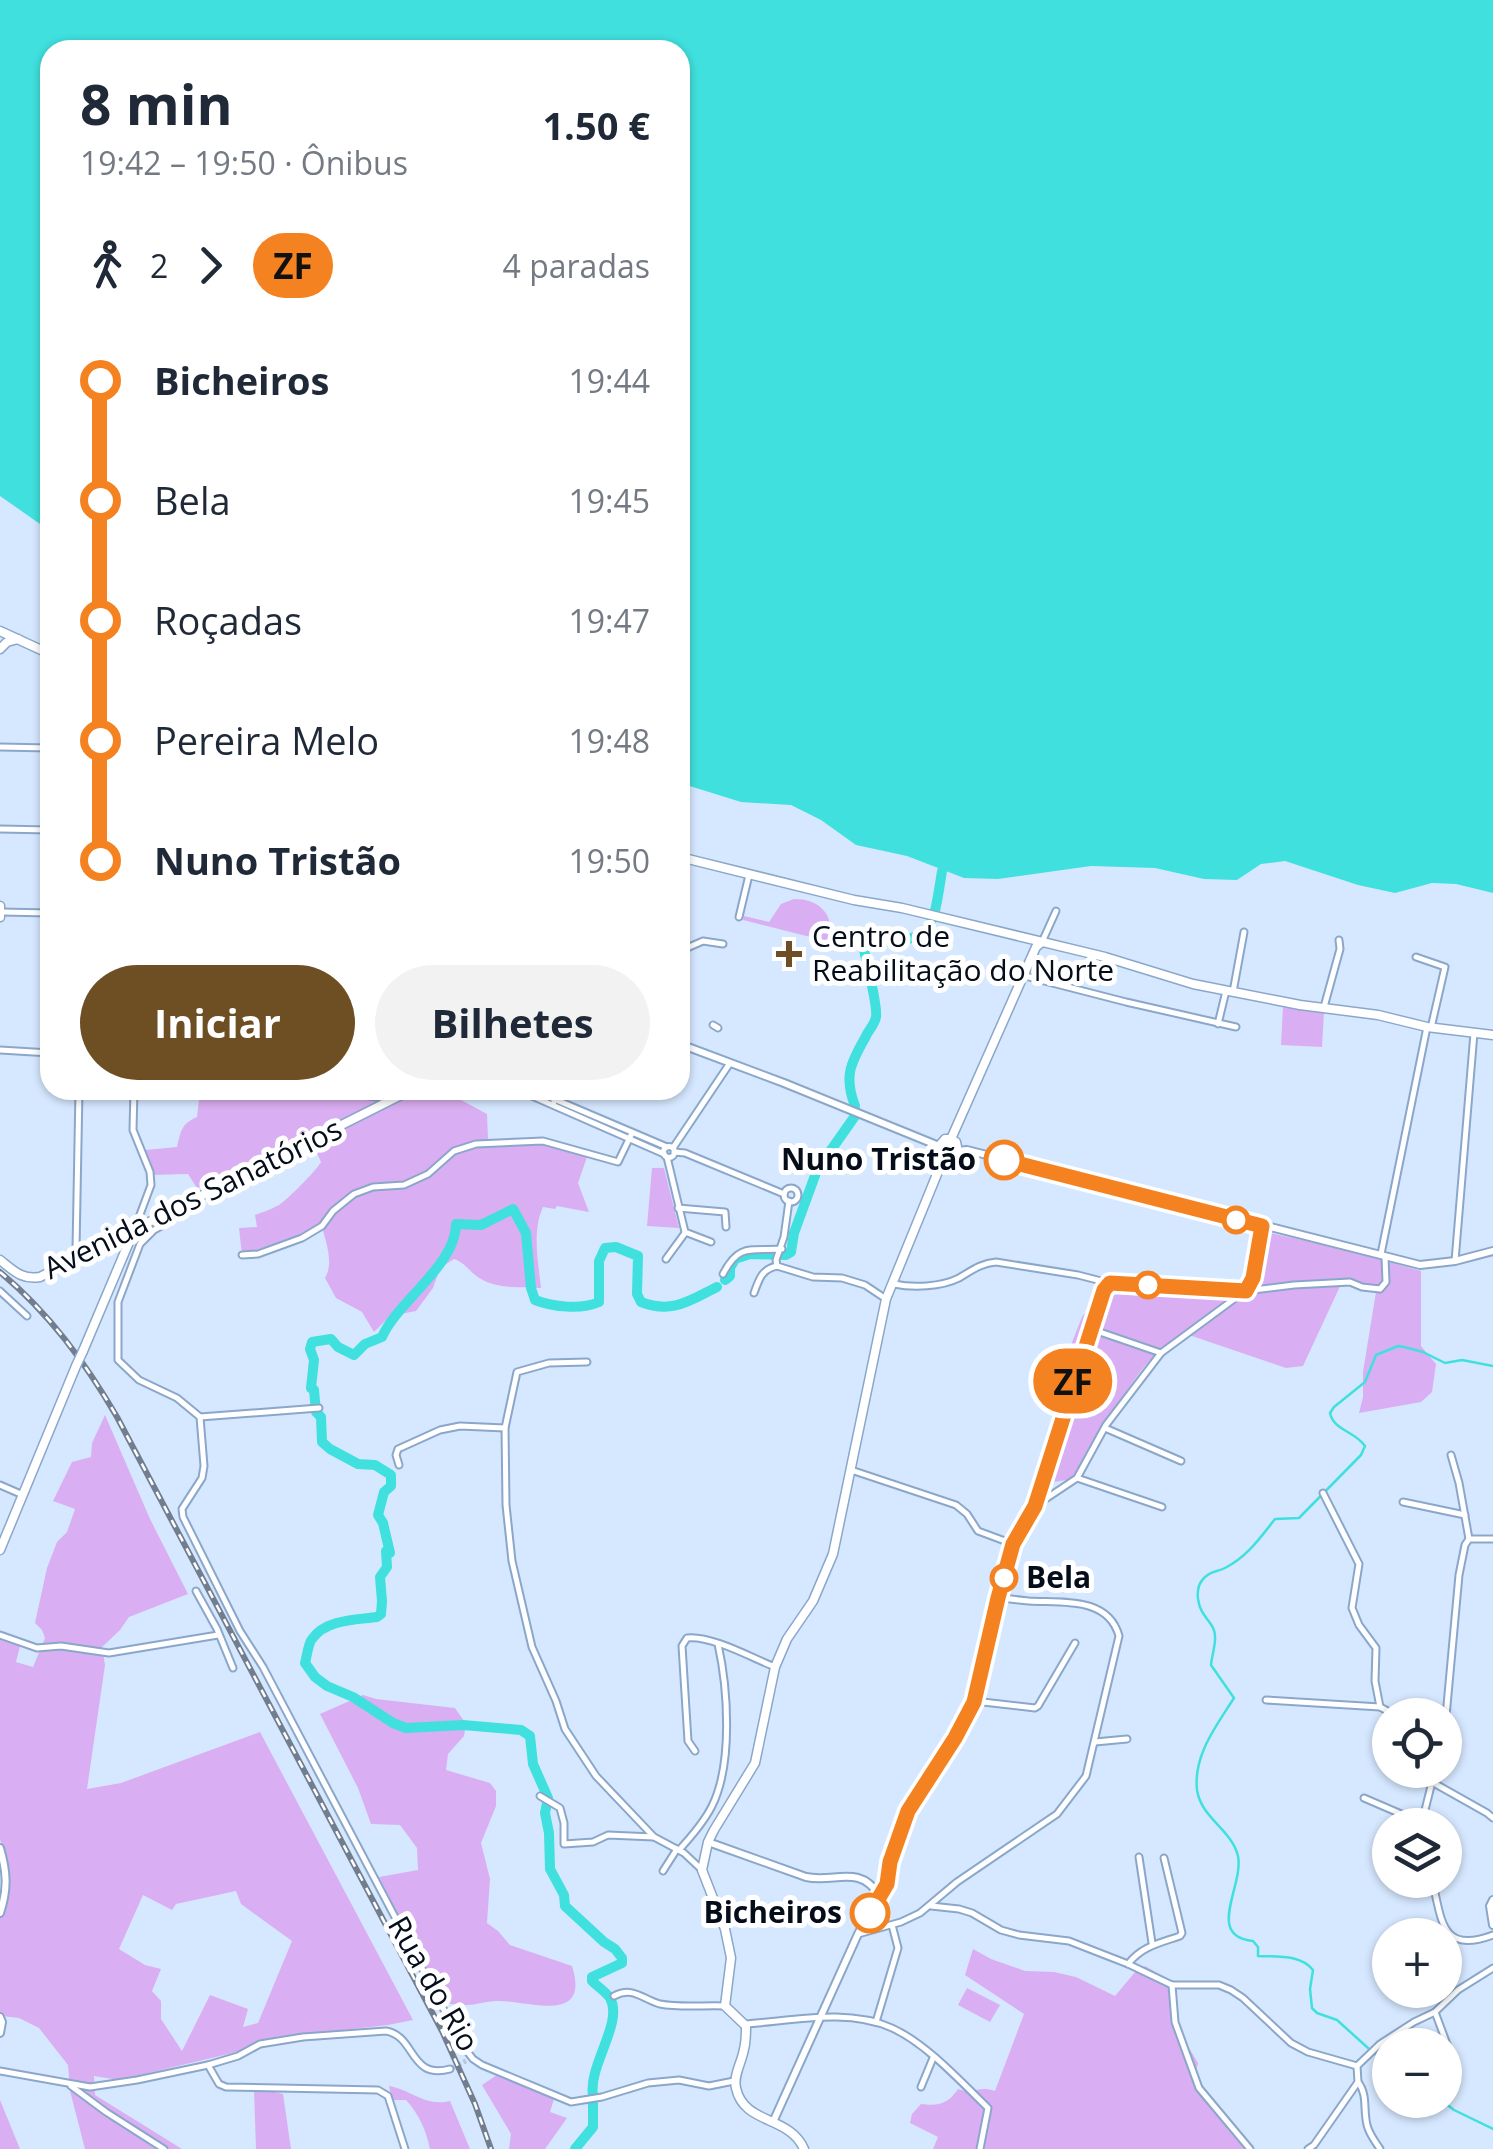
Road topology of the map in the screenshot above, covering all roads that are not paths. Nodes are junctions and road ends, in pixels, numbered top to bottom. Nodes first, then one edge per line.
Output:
1 (0, 631) edge
2 (18, 639) junction
3 (0, 649) edge
4 (40, 649) edge
5 (0, 747) edge
6 (40, 748) edge
7 (0, 829) edge
8 (40, 830) edge
9 (690, 861) edge
10 (748, 878) junction
11 (1056, 911) dead end
12 (0, 912) edge
13 (40, 913) edge
14 (739, 917) dead end
15 (1244, 932) dead end
16 (1340, 940) dead end
17 (1042, 942) junction
18 (724, 944) dead end
19 (690, 947) edge
20 (1416, 958) dead end
21 (1024, 975) junction
22 (1229, 991) junction
23 (1324, 1008) junction
24 (1218, 1024) junction
25 (1236, 1027) dead end
26 (1429, 1028) junction
27 (1474, 1032) junction
28 (1493, 1035) edge
29 (690, 1048) edge
30 (0, 1050) edge
31 (40, 1052) edge
32 (730, 1063) junction
33 (79, 1100) edge
34 (134, 1100) edge
35 (391, 1100) edge
36 (548, 1100) edge
37 (550, 1100) edge
38 (554, 1102) junction
39 (631, 1135) junction
40 (951, 1139) junction
41 (939, 1146) junction
42 (958, 1150) junction
43 (669, 1152) junction
44 (944, 1157) junction
45 (784, 1194) junction
46 (789, 1202) junction
47 (678, 1208) junction
48 (174, 1210) junction
49 (1262, 1226) junction
50 (726, 1227) dead end
51 (135, 1228) junction
52 (685, 1232) junction
53 (111, 1240) junction
54 (711, 1242) dead end
55 (126, 1250) junction
56 (1493, 1250) edge
57 (242, 1255) dead end
58 (78, 1256) junction
59 (1383, 1256) junction
60 (779, 1257) junction
61 (666, 1259) dead end
62 (0, 1260) edge
63 (1455, 1262) junction
64 (723, 1274) dead end
65 (1110, 1283) junction
66 (891, 1284) junction
67 (0, 1291) edge
68 (1246, 1291) junction
69 (754, 1293) dead end
70 (886, 1300) junction
71 (27, 1316) dead end
72 (1091, 1330) junction
73 (1161, 1352) junction
74 (587, 1362) dead end
75 (317, 1408) dead end
76 (200, 1417) junction
77 (505, 1428) junction
78 (1105, 1428) junction
79 (1451, 1455) dead end
80 (1181, 1461) dead end
81 (400, 1465) dead end
82 (850, 1470) junction
83 (1077, 1478) junction
84 (0, 1485) edge
85 (1324, 1493) dead end
86 (23, 1494) junction
87 (1403, 1502) dead end
88 (1035, 1506) junction
89 (1162, 1506) dead end
90 (1465, 1515) junction
91 (1469, 1539) junction
92 (1493, 1539) edge
93 (1013, 1544) junction
94 (0, 1550) edge
95 (196, 1591) dead end
96 (998, 1598) junction
97 (0, 1635) edge
98 (218, 1635) junction
99 (1075, 1642) dead end
100 (718, 1644) junction
101 (775, 1667) junction
102 (233, 1668) dead end
103 (1378, 1698) edge
104 (1447, 1698) edge
105 (1266, 1700) dead end
106 (974, 1702) junction
107 (1372, 1707) edge
108 (1128, 1739) dead end
109 (1095, 1742) junction
110 (696, 1751) dead end
111 (1443, 1788) edge
112 (1364, 1798) dead end
113 (546, 1799) dead end
114 (1386, 1808) edge
115 (1493, 1818) edge
116 (654, 1837) junction
117 (708, 1842) junction
118 (0, 1848) edge
119 (678, 1850) junction
120 (1139, 1857) dead end
121 (1164, 1858) dead end
122 (702, 1870) junction
123 (664, 1871) dead end
124 (879, 1895) junction
125 (1436, 1898) edge
126 (1493, 1900) edge
127 (931, 1906) junction
128 (0, 1912) edge
129 (892, 1924) junction
130 (1493, 1926) edge
131 (858, 1934) junction
132 (1493, 1936) edge
133 (1152, 1944) junction
134 (1128, 1964) junction
135 (1493, 1968) edge
136 (1172, 1986) junction
137 (614, 1996) dead end
138 (725, 2006) junction
139 (1435, 2012) junction
140 (0, 2017) edge
141 (819, 2017) junction
142 (875, 2023) junction
143 (745, 2024) junction
144 (1441, 2028) edge
145 (0, 2033) edge
146 (933, 2057) junction
147 (208, 2064) junction
148 (1356, 2066) junction
149 (450, 2069) dead end
150 (0, 2071) edge
151 (735, 2081) junction
152 (1358, 2082) junction
153 (68, 2084) junction
154 (921, 2087) dead end
155 (773, 2122) junction
156 (164, 2149) edge
157 (405, 2149) edge
158 (804, 2149) edge
159 (980, 2149) edge
160 (1250, 2149) edge
161 (1308, 2149) edge
162 (1380, 2149) edge

1 - 2 main road
2 - 3 main road
2 - 4 main road
5 - 6 street
7 - 8 street
9 - 10 main road
10 - 14 street
10 - 17 main road
11 - 17 street
12 - 13 street
15 - 22 street
16 - 23 street
17 - 21 main road
17 - 22 main road
18 - 19 street
20 - 26 street
21 - 24 street
21 - 40 main road
22 - 23 main road
22 - 24 street
23 - 26 main road
24 - 25 street
26 - 27 main road
26 - 59 street
27 - 28 main road
27 - 63 street
29 - 32 street
30 - 31 street
32 - 41 street
32 - 43 street
33 - 58 street
34 - 51 street
35 - 48 main road, Avenida dos Sanatórios
36 - 38 street
37 - 38 street
38 - 39 street
39 - 43 street
39 - 57 street
40 - 41 main road
40 - 42 main road
41 - 44 main road
42 - 44 main road
42 - 49 street
43 - 45 street
43 - 47 street
44 - 66 main road
45 - 46 street
45 - 46 street
46 - 60 street
47 - 50 street
47 - 52 street
48 - 51 main road, Avenida dos Sanatórios
48 - 76 street
49 - 59 street
49 - 68 street
51 - 53 main road, Avenida dos Sanatórios
51 - 55 main road
52 - 54 street
52 - 61 street
53 - 55 main road
53 - 58 main road, Avenida dos Sanatórios
55 - 86 main road, bridge
56 - 63 street
58 - 62 main road, Avenida dos Sanatórios
59 - 63 street
59 - 68 street
60 - 64 street
60 - 69 street
60 - 70 street
65 - 66 street
65 - 68 street
65 - 72 street
66 - 70 main road
67 - 71 street
68 - 73 street
70 - 82 main road
72 - 73 street
72 - 88 street
73 - 78 street
74 - 77 street
75 - 76 street
76 - 151 street, Rua do Rio
77 - 81 street
77 - 116 street
78 - 80 street
78 - 83 street
79 - 90 street
82 - 93 street
82 - 101 main road
83 - 88 street
83 - 89 street
84 - 86 street
85 - 103 street
86 - 94 main road
87 - 90 street
88 - 93 street
90 - 91 street
91 - 92 street
91 - 104 street
93 - 96 street
95 - 98 street
96 - 106 street
96 - 109 street
97 - 98 street
98 - 102 street
99 - 106 street
100 - 101 street
100 - 110 street
100 - 119 street
101 - 117 main road
105 - 107 street
106 - 124 street
108 - 109 street
109 - 127 street
111 - 115 street
112 - 114 street
113 - 116 street
116 - 119 street
117 - 122 main road
117 - 124 street
118 - 128 street
119 - 122 street
119 - 123 street
120 - 133 street
121 - 133 street
122 - 138 main road
124 - 131 street
125 - 132 street
126 - 130 street
127 - 129 street
127 - 134 street
129 - 131 street
129 - 142 street
131 - 141 street
133 - 134 street
134 - 136 street
135 - 139 street
136 - 148 street
136 - 160 street
137 - 138 street
138 - 143 main road
139 - 144 street
139 - 148 street
140 - 145 street
141 - 142 street
141 - 143 street
141 - 155 street
142 - 146 street
143 - 151 main road
146 - 154 street
146 - 159 street
147 - 149 street
147 - 153 street
147 - 157 street
148 - 152 street
150 - 153 street
151 - 155 main road
152 - 161 street
152 - 162 street
153 - 156 street
155 - 158 main road

